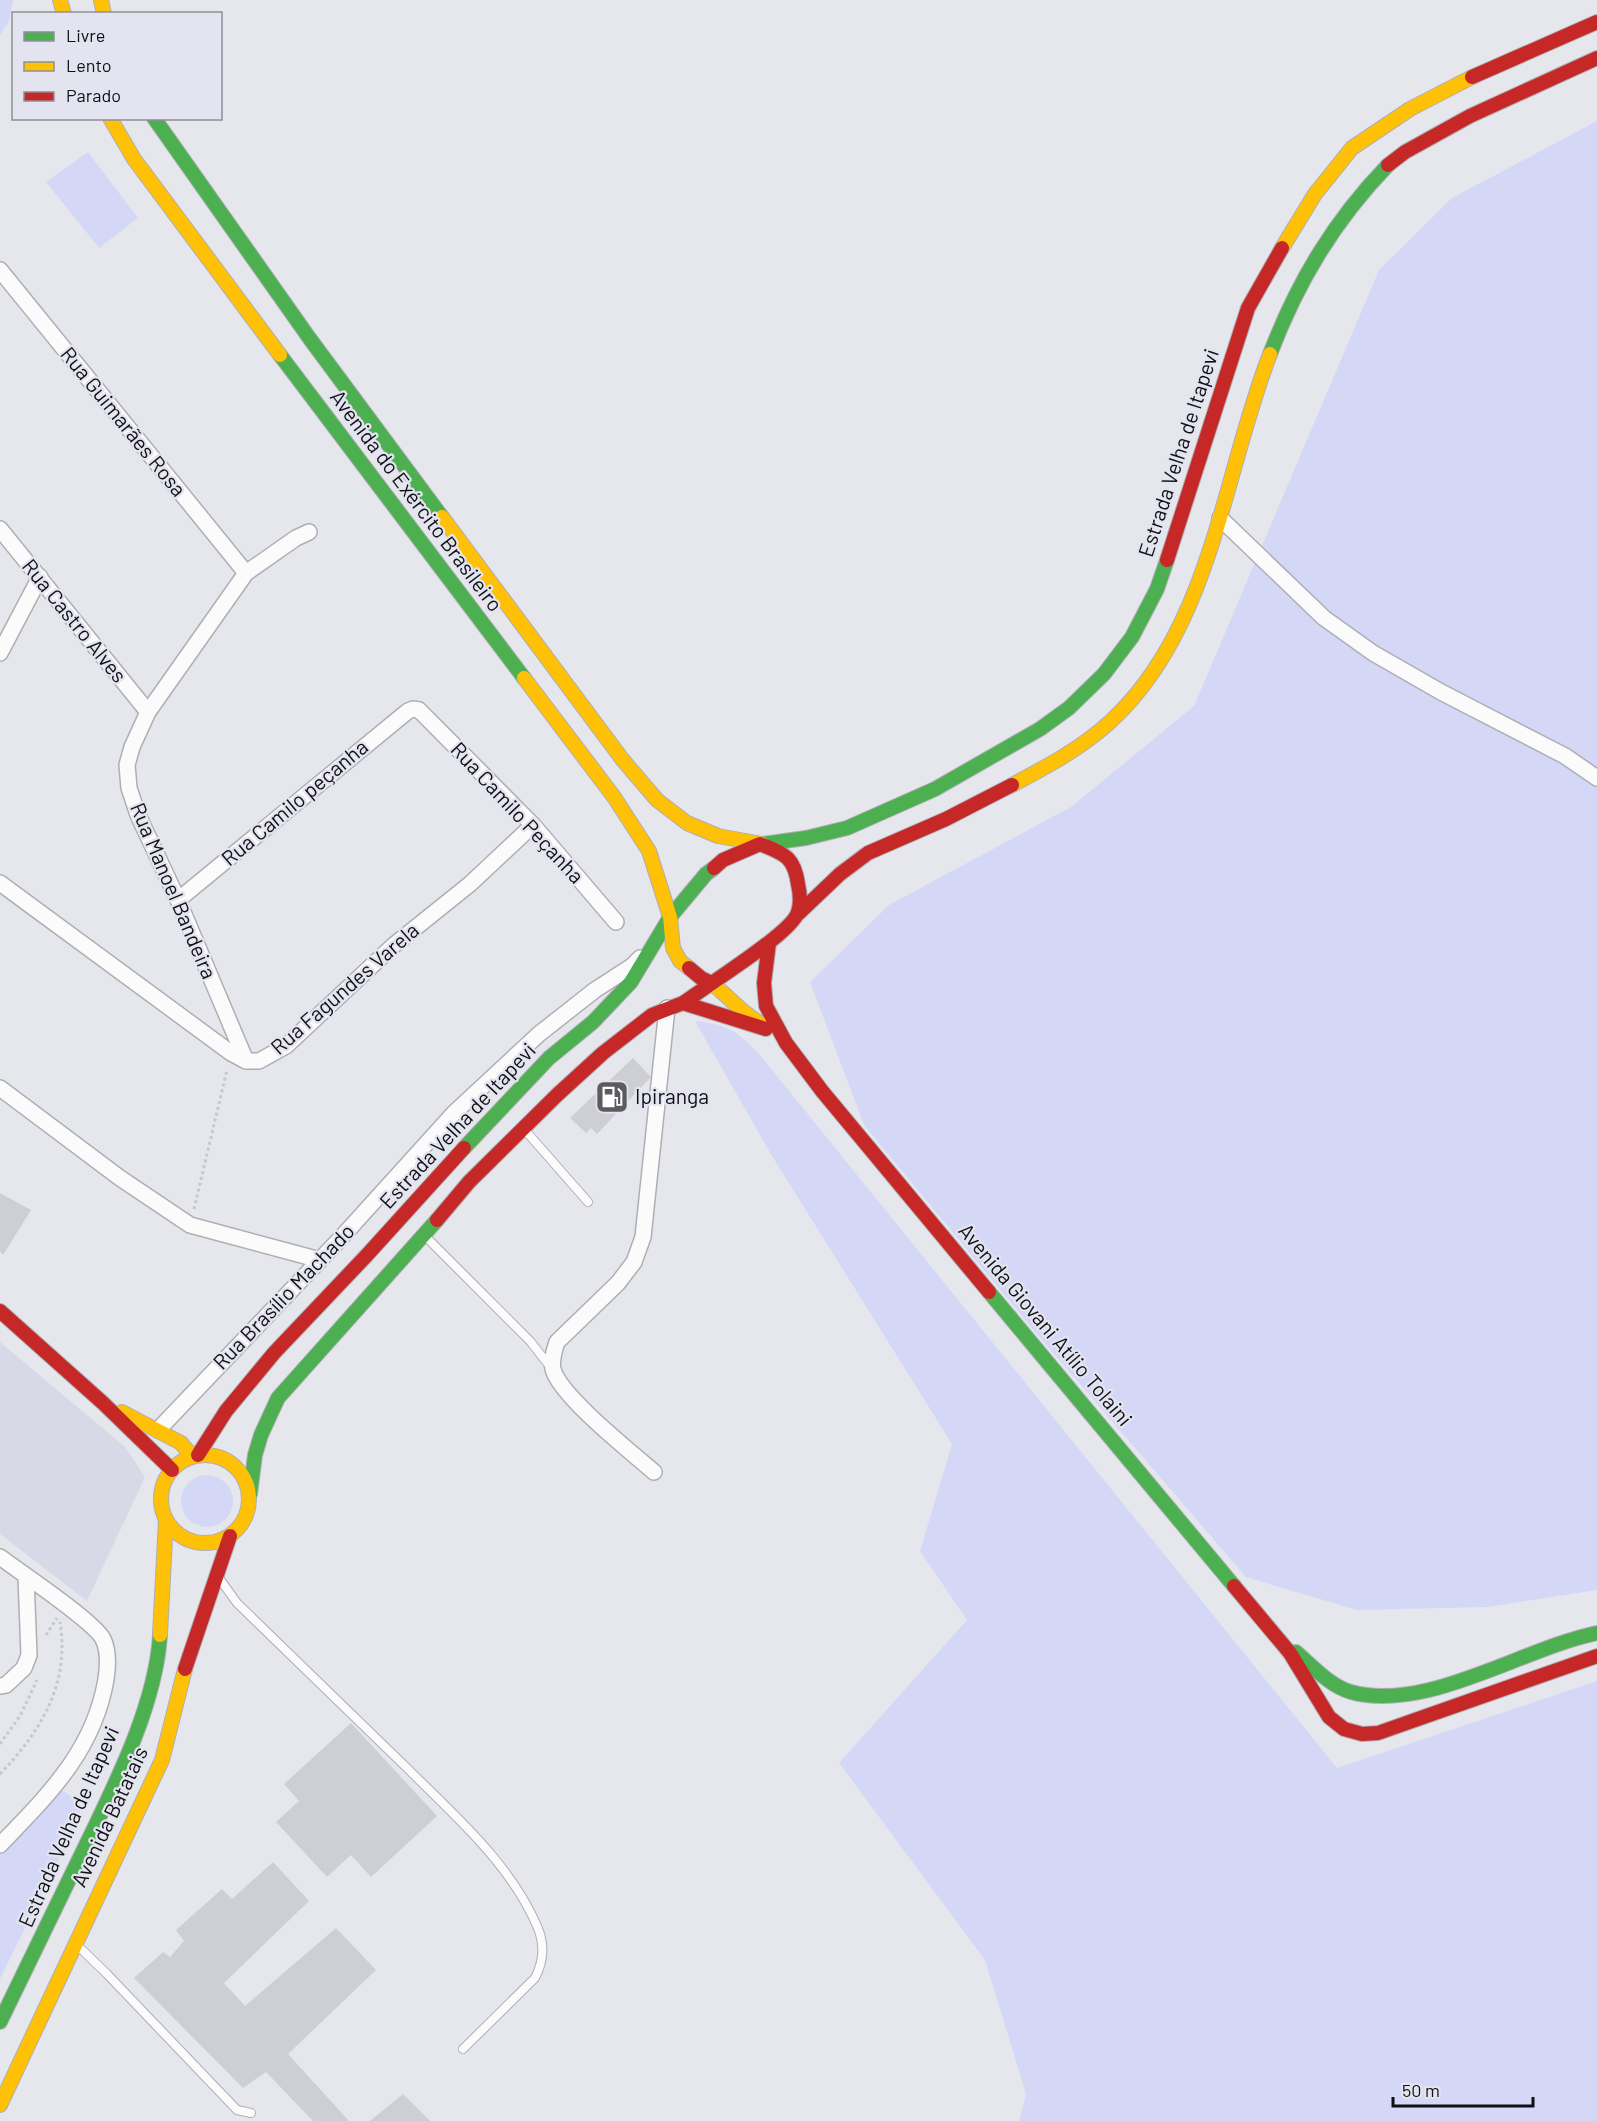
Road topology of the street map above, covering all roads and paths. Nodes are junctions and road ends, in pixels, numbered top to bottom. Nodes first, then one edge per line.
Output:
1 (1597, 22) edge
2 (1597, 58) edge
3 (111, 120) edge
4 (155, 120) edge
5 (0, 270) edge
6 (1220, 518) junction
7 (0, 529) edge
8 (309, 532) dead end
9 (246, 573) junction
10 (40, 577) junction
11 (0, 653) edge
12 (413, 709) joint
13 (148, 712) junction
14 (1597, 778) edge
15 (533, 825) junction
16 (760, 844) junction
17 (0, 883) edge
18 (178, 900) junction
19 (798, 914) junction
20 (670, 917) junction
21 (616, 922) dead end
22 (769, 943) junction
23 (651, 948) junction
24 (707, 980) junction
25 (683, 1003) junction
26 (668, 1008) junction
27 (766, 1029) junction
28 (786, 1043) junction
29 (231, 1053) junction
30 (246, 1061) junction
31 (0, 1088) edge
32 (523, 1128) junction
33 (588, 1202) dead end
34 (190, 1225) junction
35 (423, 1234) junction
36 (320, 1260) junction
37 (0, 1311) edge
38 (553, 1370) junction
39 (103, 1402) junction
40 (158, 1430) junction
41 (195, 1456) junction
42 (172, 1470) junction
43 (654, 1472) dead end
44 (250, 1494) junction
45 (166, 1519) junction
46 (230, 1536) junction
47 (0, 1557) edge
48 (217, 1575) junction
49 (26, 1577) junction
50 (59, 1614) dead end
51 (1273, 1632) junction
52 (1597, 1633) edge
53 (1597, 1656) edge
54 (0, 1686) edge
55 (0, 1774) edge
56 (0, 1845) edge
57 (75, 1944) junction
58 (0, 2022) edge
59 (463, 2049) dead end
60 (0, 2105) edge
61 (251, 2113) dead end

1 - 16 main road, Estrada Velha de Itapevi
2 - 6 main road
3 - 20 main road, Avenida do Exército Brasileiro
4 - 16 main road, Avenida do Exército Brasileiro
5 - 9 street, Rua Guimarães Rosa
6 - 14 street
6 - 19 main road
7 - 10 street, Rua Castro Alves
8 - 9 street, Rua Manoel Bandeira
9 - 13 street, Rua Manoel Bandeira
10 - 11 street
10 - 13 street, Rua Castro Alves
12 - 15 street, Rua Camilo Peçanha
12 - 18 street, Rua Camilo peçanha
13 - 18 street, Rua Manoel Bandeira
15 - 21 street, Rua Camilo Peçanha
15 - 30 street, Rua Fagundes Varela
16 - 19 main road
16 - 20 main road, Estrada Velha de Itapevi
17 - 29 street, Rua Fagundes Varela
18 - 30 street, Rua Manoel Bandeira
19 - 22 main road
20 - 23 main road, Estrada Velha de Itapevi
20 - 24 main road
22 - 24 main road
22 - 28 main road
23 - 36 street, Rua Brasílio Machado
23 - 41 main road, Estrada Velha de Itapevi
24 - 25 main road
24 - 27 main road
25 - 26 main road
25 - 27 main road
26 - 32 main road
26 - 38 street
27 - 28 main road
28 - 51 main road, Avenida Giovani Atílio Tolaini
29 - 30 street, Rua Fagundes Varela
29 - 34 path
31 - 34 street
32 - 33 lane
32 - 35 main road
34 - 36 street
35 - 38 lane
35 - 44 main road
36 - 40 street, Rua Brasílio Machado
37 - 39 main road
38 - 43 street
39 - 40 main road
39 - 42 main road
40 - 41 main road
41 - 42 main road
41 - 44 main road
42 - 45 main road
44 - 46 main road
45 - 46 main road
45 - 58 main road, Estrada Velha de Itapevi
46 - 48 main road, Avenida Batatais
47 - 49 street
48 - 57 main road, Avenida Batatais
48 - 59 lane
49 - 54 street
49 - 56 street
50 - 55 path
51 - 52 main road, Avenida Giovani Atílio Tolaini
51 - 53 main road, Avenida Giovani Atílio Tolaini
57 - 60 main road, Avenida Batatais
57 - 61 lane

